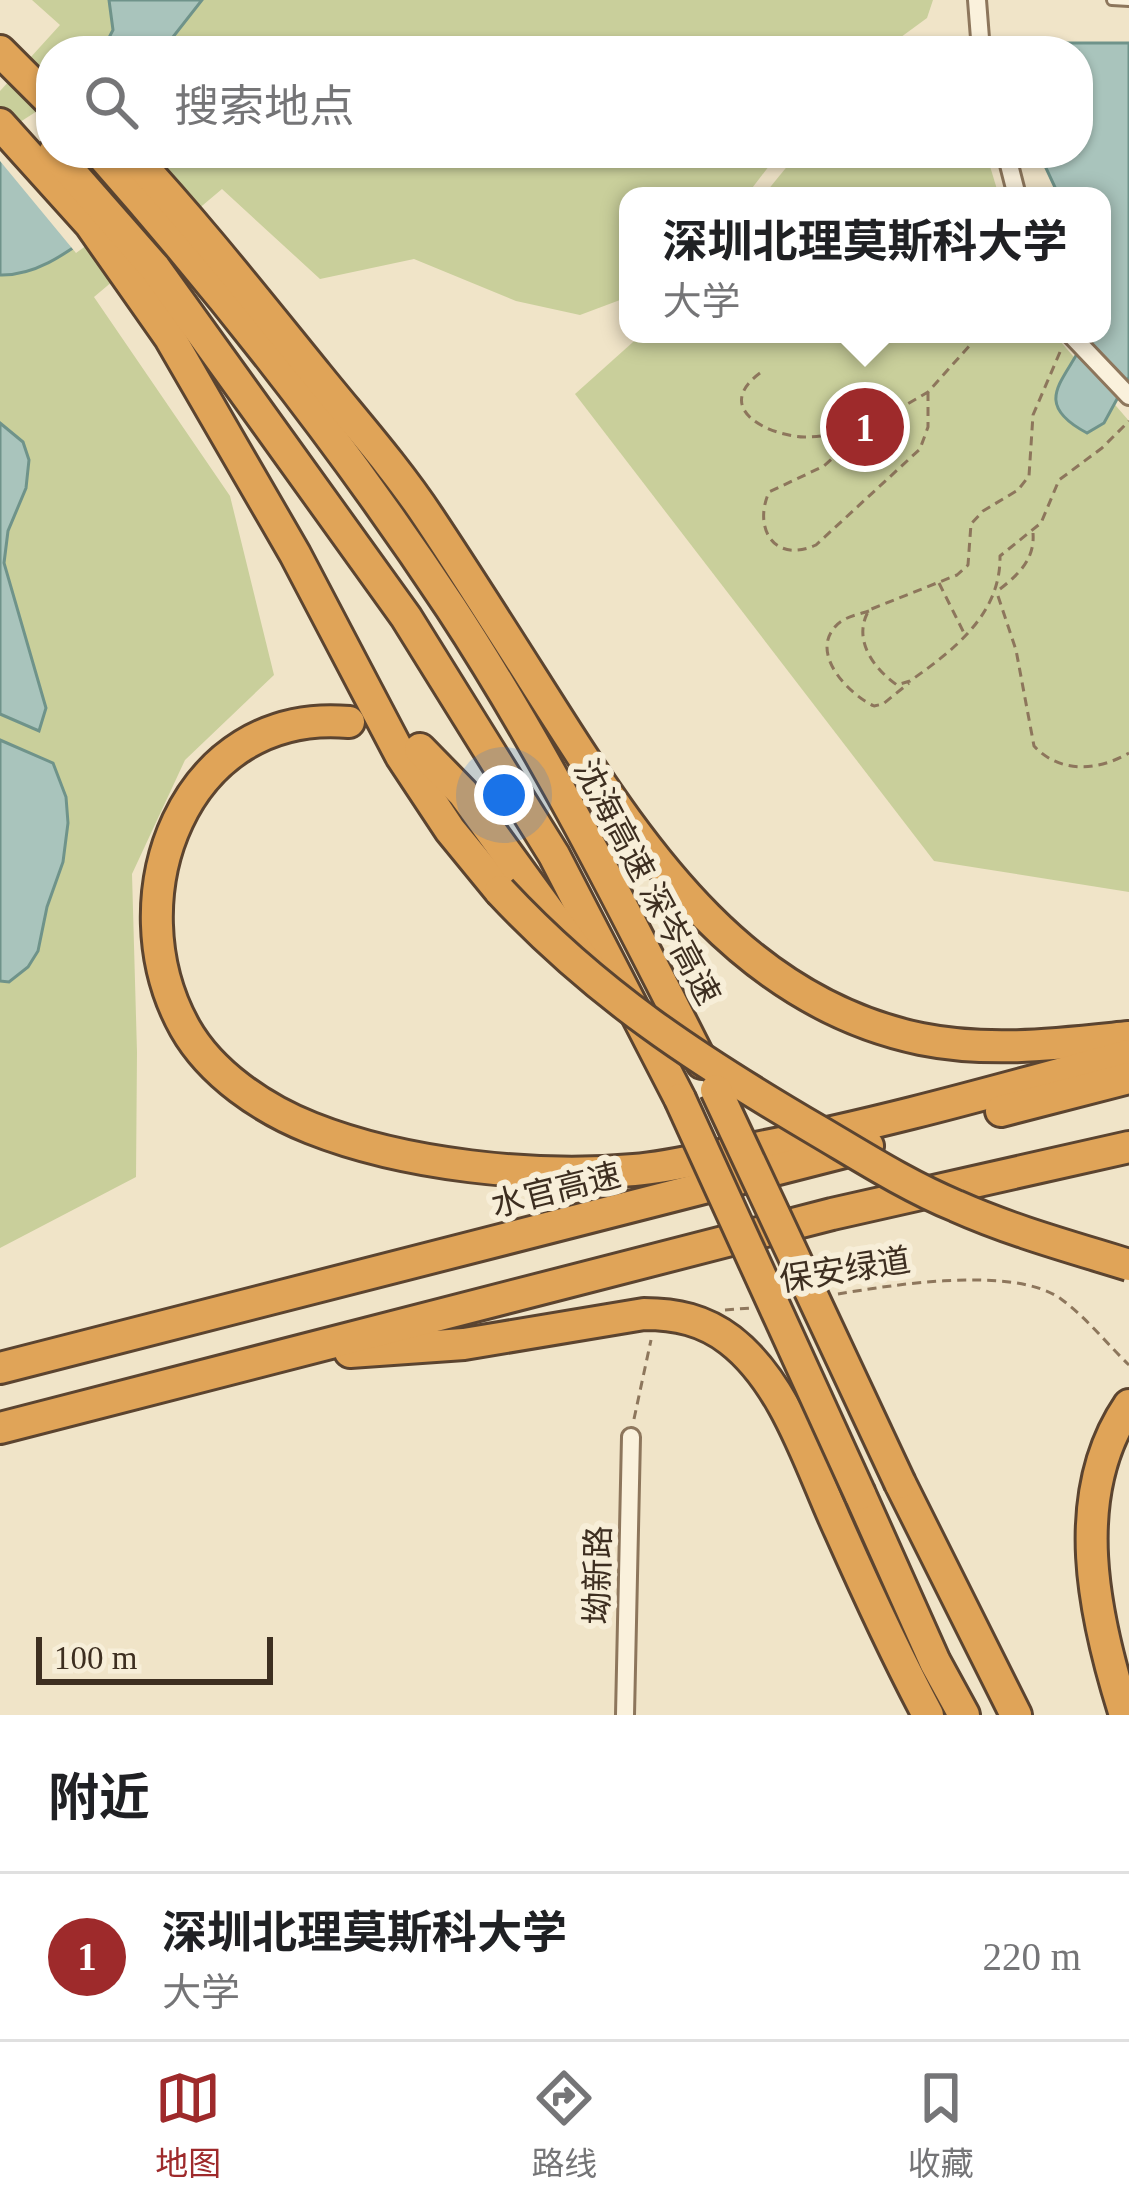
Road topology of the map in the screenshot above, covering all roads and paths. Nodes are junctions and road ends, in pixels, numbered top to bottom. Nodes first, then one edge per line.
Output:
1 (977, 0) edge
2 (1112, 0) edge
3 (1129, 1) edge
4 (0, 27) edge
5 (980, 36) edge
6 (11, 54) edge
7 (36, 84) edge
8 (0, 98) edge
9 (0, 124) edge
10 (36, 135) edge
11 (36, 164) edge
12 (40, 168) edge
13 (64, 168) edge
14 (116, 168) edge
15 (141, 168) edge
16 (193, 241) junction
17 (143, 274) junction
18 (972, 343) edge
19 (1079, 343) edge
20 (1059, 355) dead end
21 (760, 373) dead end
22 (928, 392) junction
23 (1127, 394) edge
24 (1129, 421) edge
25 (865, 428) junction
26 (1033, 532) junction
27 (940, 585) junction
28 (996, 592) junction
29 (869, 610) junction
30 (965, 635) junction
31 (910, 682) junction
32 (349, 722) dead end
33 (420, 749) dead end
34 (1129, 753) edge
35 (1129, 1037) edge
36 (1129, 1055) edge
37 (1129, 1078) edge
38 (676, 1092) junction
39 (1129, 1147) edge
40 (1129, 1264) edge
41 (831, 1295) dead end
42 (760, 1307) dead end
43 (720, 1310) dead end
44 (652, 1336) dead end
45 (274, 1358) junction
46 (1129, 1365) edge
47 (0, 1368) edge
48 (1129, 1405) edge
49 (0, 1428) edge
50 (631, 1437) joint
51 (625, 1715) edge
52 (928, 1715) edge
53 (964, 1715) edge
54 (1016, 1715) edge
55 (1125, 1715) edge

1 - 5 street
2 - 3 lane
4 - 6 highway
6 - 7 highway
8 - 10 highway
9 - 11 highway
12 - 17 highway
13 - 17 highway
14 - 16 highway, 沈海高速 深岑高速
15 - 16 highway
16 - 35 highway
16 - 54 highway, 沈海高速 深岑高速, bridge
17 - 38 highway
17 - 40 highway, bridge
18 - 22 path
19 - 23 street
20 - 27 path
21 - 25 path
22 - 25 path
22 - 25 path
24 - 26 path
26 - 28 path
26 - 28 path
27 - 29 path
27 - 30 path
28 - 30 path
28 - 34 path
29 - 31 path
29 - 31 path
30 - 31 path
32 - 36 highway
33 - 38 highway
37 - 47 highway, 水官高速
38 - 53 highway, bridge
39 - 45 highway
41 - 46 path, 保安绿道
42 - 43 path, 保安绿道
44 - 50 path
45 - 49 highway
45 - 52 highway
48 - 55 highway
50 - 51 street, 坳新路

